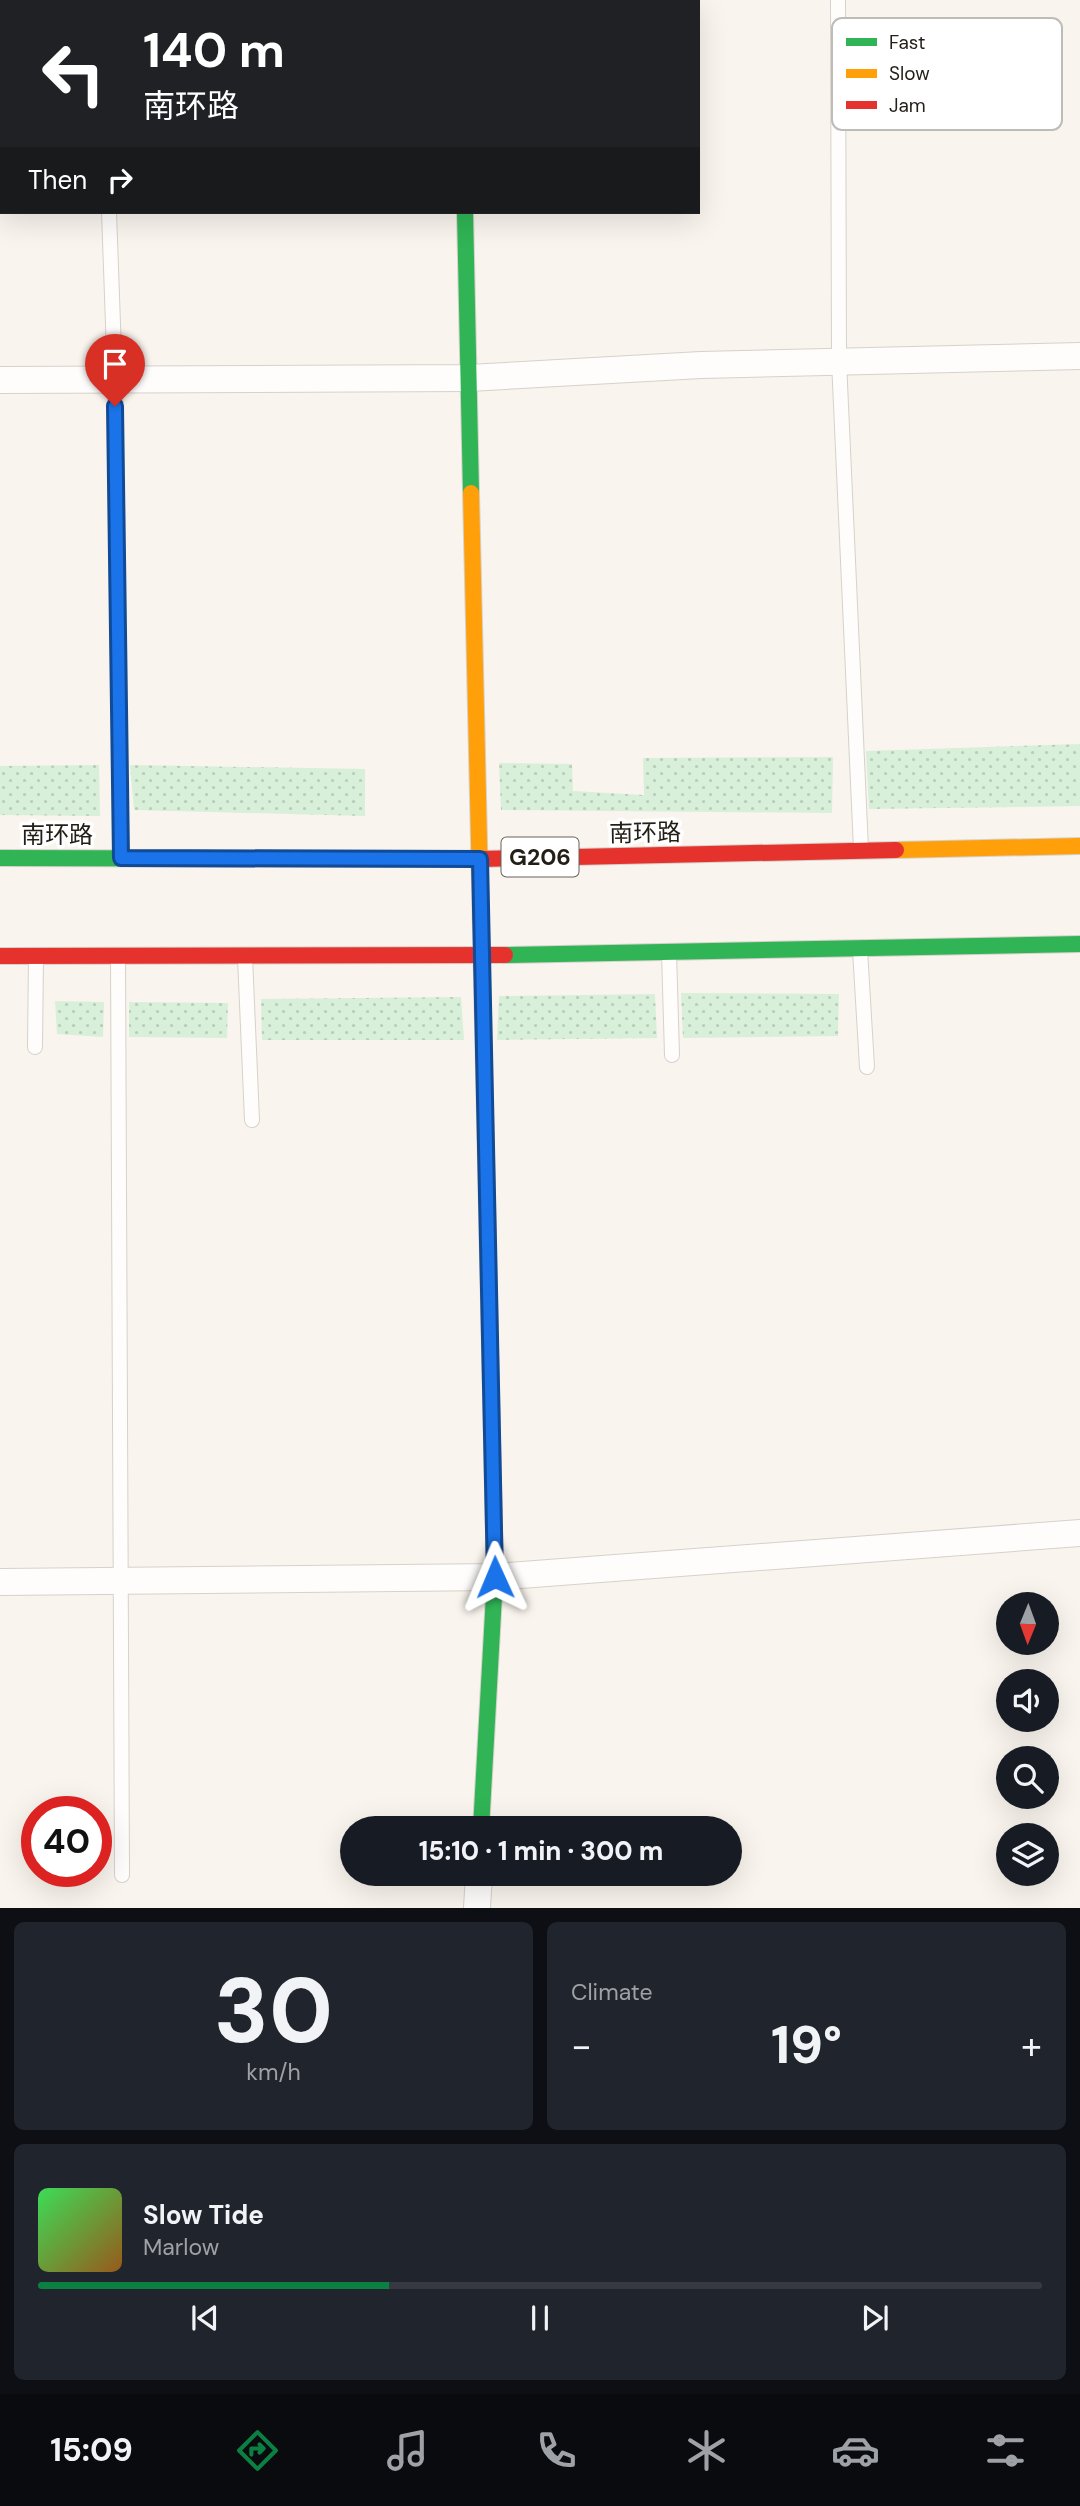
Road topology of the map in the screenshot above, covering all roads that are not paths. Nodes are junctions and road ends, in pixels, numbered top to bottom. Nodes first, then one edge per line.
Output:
1 (838, 0) edge
2 (838, 18) edge
3 (838, 130) edge
4 (108, 214) edge
5 (465, 214) edge
6 (1080, 356) edge
7 (839, 361) junction
8 (469, 379) junction
9 (0, 380) edge
10 (115, 380) junction
11 (1080, 846) edge
12 (861, 851) junction
13 (0, 858) edge
14 (121, 858) junction
15 (480, 859) junction
16 (1080, 944) edge
17 (860, 948) junction
18 (669, 950) junction
19 (482, 955) junction
20 (0, 956) edge
21 (36, 956) junction
22 (118, 956) junction
23 (245, 956) junction
24 (36, 1047) dead end
25 (673, 1055) dead end
26 (867, 1067) dead end
27 (252, 1120) dead end
28 (1080, 1533) edge
29 (495, 1577) junction
30 (0, 1581) edge
31 (121, 1581) junction
32 (482, 1816) edge
33 (122, 1875) dead end
34 (478, 1886) edge
35 (477, 1908) edge

1 - 2 lane
3 - 7 lane
4 - 10 lane
5 - 8 main road
6 - 7 street
7 - 8 street
7 - 12 lane
8 - 10 street
8 - 15 main road
9 - 10 street
10 - 14 lane
11 - 12 main road, 南环路 / G206
12 - 15 main road, 南环路 / G206
13 - 14 main road, 南环路 / G206
14 - 15 main road, 南环路 / G206
15 - 19 main road
16 - 17 main road
17 - 18 main road
17 - 26 lane
18 - 19 main road
18 - 25 lane
19 - 23 main road
19 - 29 main road
20 - 21 main road
21 - 22 main road
21 - 24 lane
22 - 23 main road
22 - 31 lane
23 - 27 lane
28 - 29 street
29 - 31 street
29 - 32 main road
30 - 31 street
31 - 33 lane
34 - 35 street

